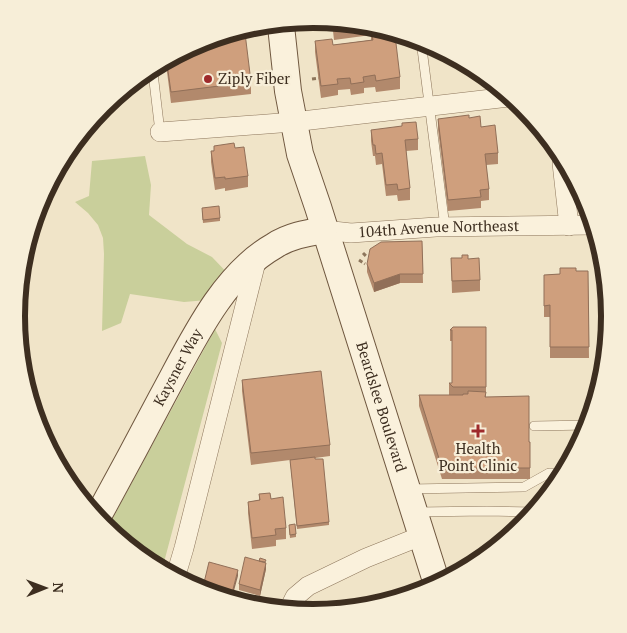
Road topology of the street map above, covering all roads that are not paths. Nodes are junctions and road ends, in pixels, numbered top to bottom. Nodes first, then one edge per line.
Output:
1 (293, 29) edge
2 (422, 49) edge
3 (153, 77) edge
4 (500, 97) edge
5 (430, 106) junction
6 (293, 122) junction
7 (160, 132) joint
8 (563, 172) edge
9 (569, 226) junction
10 (588, 226) edge
11 (445, 227) junction
12 (324, 230) junction
13 (287, 240) joint
14 (256, 258) junction
15 (581, 425) edge
16 (534, 426) dead end
17 (556, 473) edge
18 (410, 500) junction
19 (101, 511) edge
20 (526, 512) edge
21 (421, 536) junction
22 (177, 570) edge
23 (435, 578) edge
24 (291, 604) edge

1 - 6 main road, Beardslee Boulevard
2 - 5 lane
3 - 7 lane
4 - 5 street
5 - 6 street
5 - 11 lane
6 - 7 street
6 - 12 main road, Beardslee Boulevard
8 - 9 street
9 - 10 street, 104th Avenue Northeast
9 - 11 street, 104th Avenue Northeast
11 - 12 street, 104th Avenue Northeast
12 - 13 main road, 104th Avenue Northeast
12 - 18 main road, Beardslee Boulevard
13 - 14 main road, Kaysner Way
14 - 19 main road, Kaysner Way
14 - 22 street
15 - 16 lane
17 - 18 lane
18 - 20 lane
18 - 21 main road, Beardslee Boulevard
21 - 23 main road, Beardslee Boulevard
21 - 24 street

